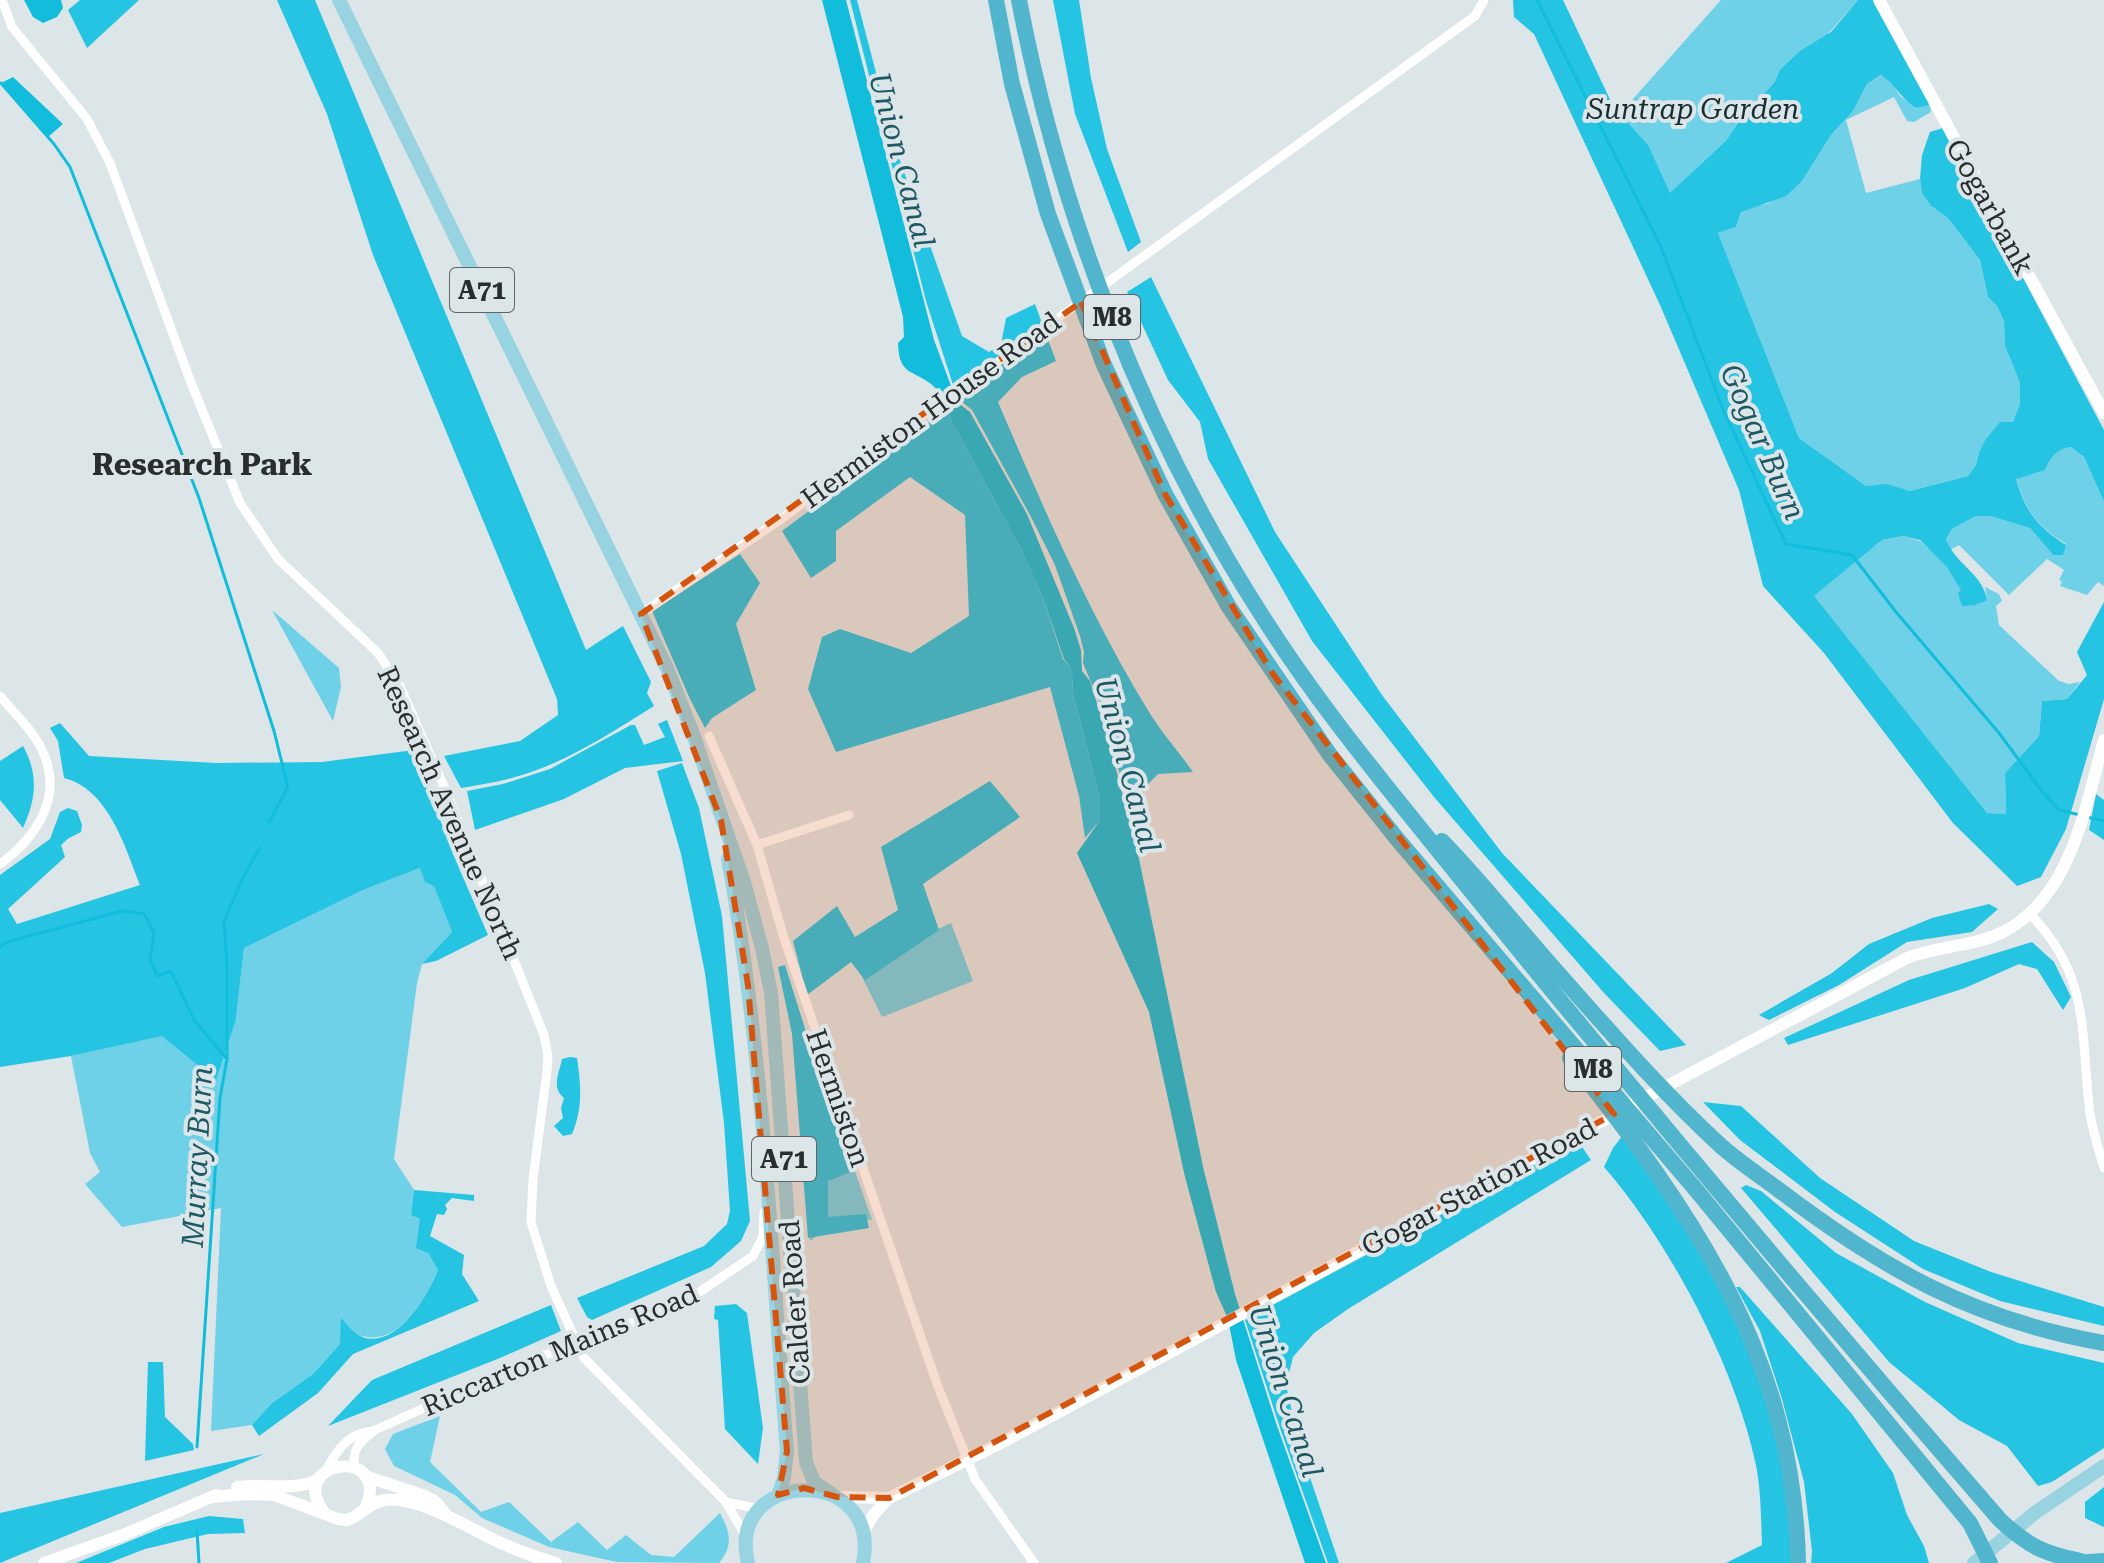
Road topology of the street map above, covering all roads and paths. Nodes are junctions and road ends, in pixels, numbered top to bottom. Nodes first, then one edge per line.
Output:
1 (2, 0) edge
2 (339, 0) edge
3 (996, 0) edge
4 (1019, 0) edge
5 (1484, 0) edge
6 (1879, 0) edge
7 (2104, 413) edge
8 (641, 614) junction
9 (0, 696) edge
10 (709, 736) dead end
11 (2104, 740) edge
12 (1372, 768) junction
13 (849, 815) dead end
14 (721, 820) junction
15 (1398, 840) junction
16 (757, 845) junction
17 (0, 864) edge
18 (2030, 914) junction
19 (2104, 1168) edge
20 (766, 1177) junction
21 (576, 1342) junction
22 (2104, 1343) edge
23 (375, 1430) junction
24 (967, 1460) junction
25 (2104, 1466) edge
26 (360, 1472) junction
27 (322, 1475) junction
28 (778, 1495) junction
29 (834, 1496) junction
30 (212, 1497) junction
31 (889, 1498) junction
32 (726, 1502) junction
33 (366, 1507) junction
34 (760, 1509) junction
35 (324, 1512) junction
36 (445, 1513) junction
37 (863, 1532) junction
38 (747, 1538) junction
39 (2102, 1560) edge
40 (746, 1562) edge
41 (2077, 1562) edge
42 (44, 1563) edge
43 (556, 1563) edge
44 (863, 1563) edge
45 (1034, 1563) edge
46 (1798, 1563) edge
47 (1974, 1563) edge
48 (1990, 1563) edge

1 - 21 street, Research Avenue North
2 - 8 main road, Calder Road / A71
3 - 15 highway, M8
4 - 12 highway, M8
5 - 8 street, Hermiston House Road
6 - 7 street, Gogarbank
8 - 14 main road, Calder Road / A71
9 - 17 street
10 - 16 street, Hermiston
11 - 18 street, Gogar Station Road
12 - 22 highway, M8
12 - 41 highway, M8
13 - 16 street
14 - 20 main road, Calder Road / A71
14 - 29 main road, Calder Road / A71
15 - 46 highway, M8
15 - 48 highway, M8
16 - 24 street, Hermiston
18 - 19 street
18 - 24 street, Gogar Station Road
20 - 21 street, Riccarton Mains Road
20 - 28 main road, Calder Road / A71
21 - 23 street, Riccarton Mains Road
21 - 32 street, Research Avenue North
23 - 26 street
23 - 27 street, Riccarton Mains Road
24 - 31 street, Gogar Station Road
24 - 45 street, Hermiston
25 - 47 main road
26 - 27 street
26 - 33 street
26 - 36 street
27 - 30 street
27 - 35 street
28 - 29 main road
28 - 34 main road
29 - 31 street, Gogar Station Road
29 - 37 main road, Calder Road
30 - 35 street
30 - 42 street
31 - 37 street, Gogar Station Road
32 - 34 street
32 - 38 street, Research Avenue North
33 - 35 street
33 - 36 street
34 - 38 main road
36 - 43 street
37 - 44 main road
38 - 40 main road
39 - 41 highway

